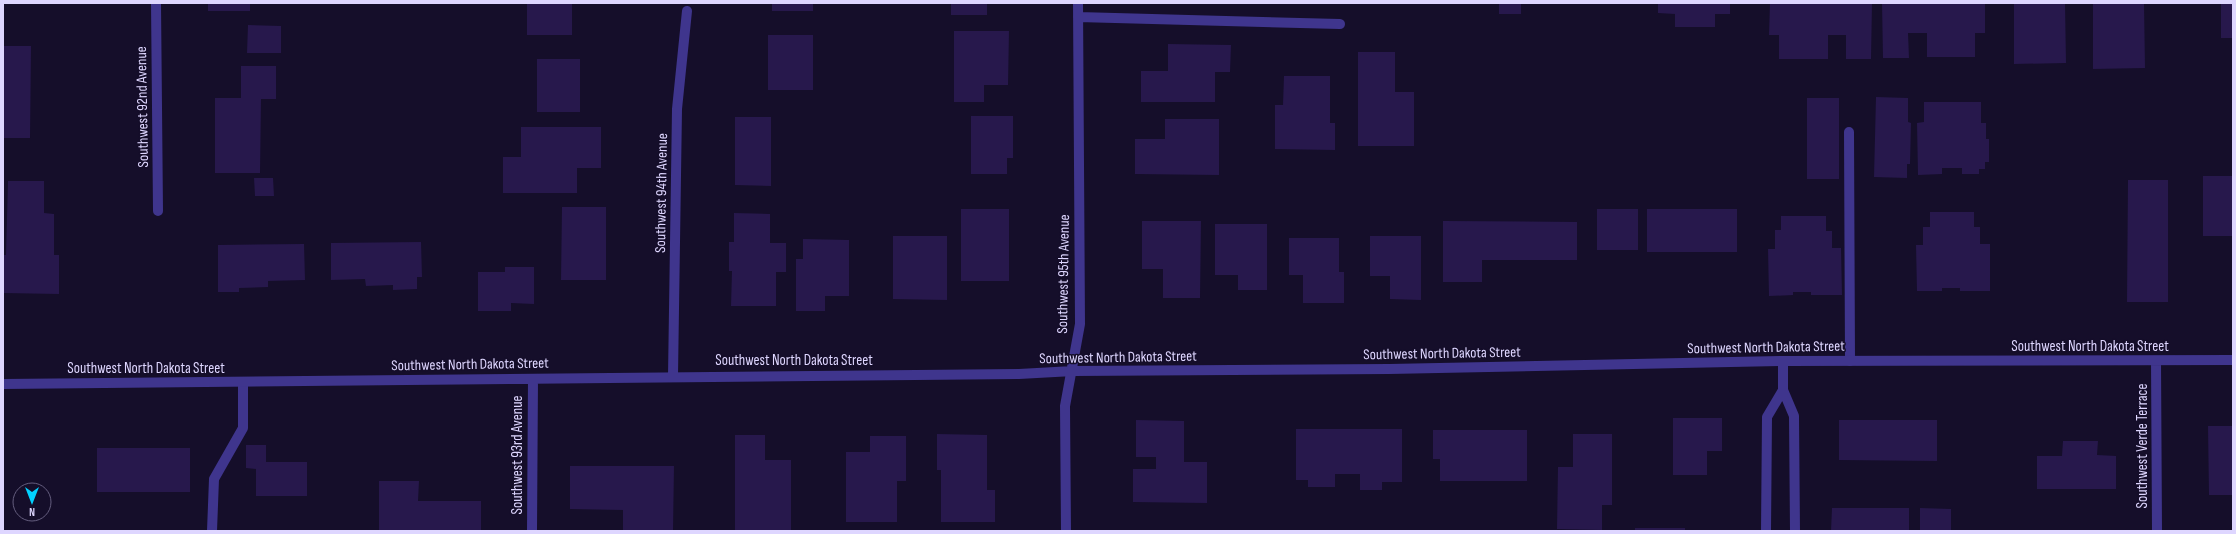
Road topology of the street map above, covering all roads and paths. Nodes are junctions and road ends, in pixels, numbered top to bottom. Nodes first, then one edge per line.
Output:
1 (156, 3) edge
2 (1078, 3) edge
3 (687, 12) dead end
4 (1078, 17) junction
5 (1340, 24) dead end
6 (1848, 132) dead end
7 (158, 211) dead end
8 (2233, 360) edge
9 (2156, 361) junction
10 (1783, 362) junction
11 (1850, 362) junction
12 (1073, 371) junction
13 (674, 376) junction
14 (533, 379) junction
15 (243, 382) junction
16 (3, 384) edge
17 (1783, 390) junction
18 (212, 531) edge
19 (532, 531) edge
20 (1066, 531) edge
21 (1766, 531) edge
22 (1795, 531) edge
23 (2157, 531) edge

1 - 7 street, Southwest 92nd Avenue
2 - 4 street, Southwest 95th Avenue
3 - 13 street, Southwest 94th Avenue
4 - 5 street
4 - 12 street, Southwest 95th Avenue
6 - 11 street
8 - 9 street, Southwest North Dakota Street
9 - 11 street, Southwest North Dakota Street
9 - 23 street, Southwest Verde Terrace
10 - 11 street, Southwest North Dakota Street
10 - 12 street, Southwest North Dakota Street
10 - 17 street
12 - 13 street, Southwest North Dakota Street
12 - 20 street, Southwest 95th Avenue
13 - 14 street, Southwest North Dakota Street
14 - 15 street, Southwest North Dakota Street
14 - 19 street, Southwest 93rd Avenue
15 - 16 street, Southwest North Dakota Street
15 - 18 street
17 - 21 street
17 - 22 street

